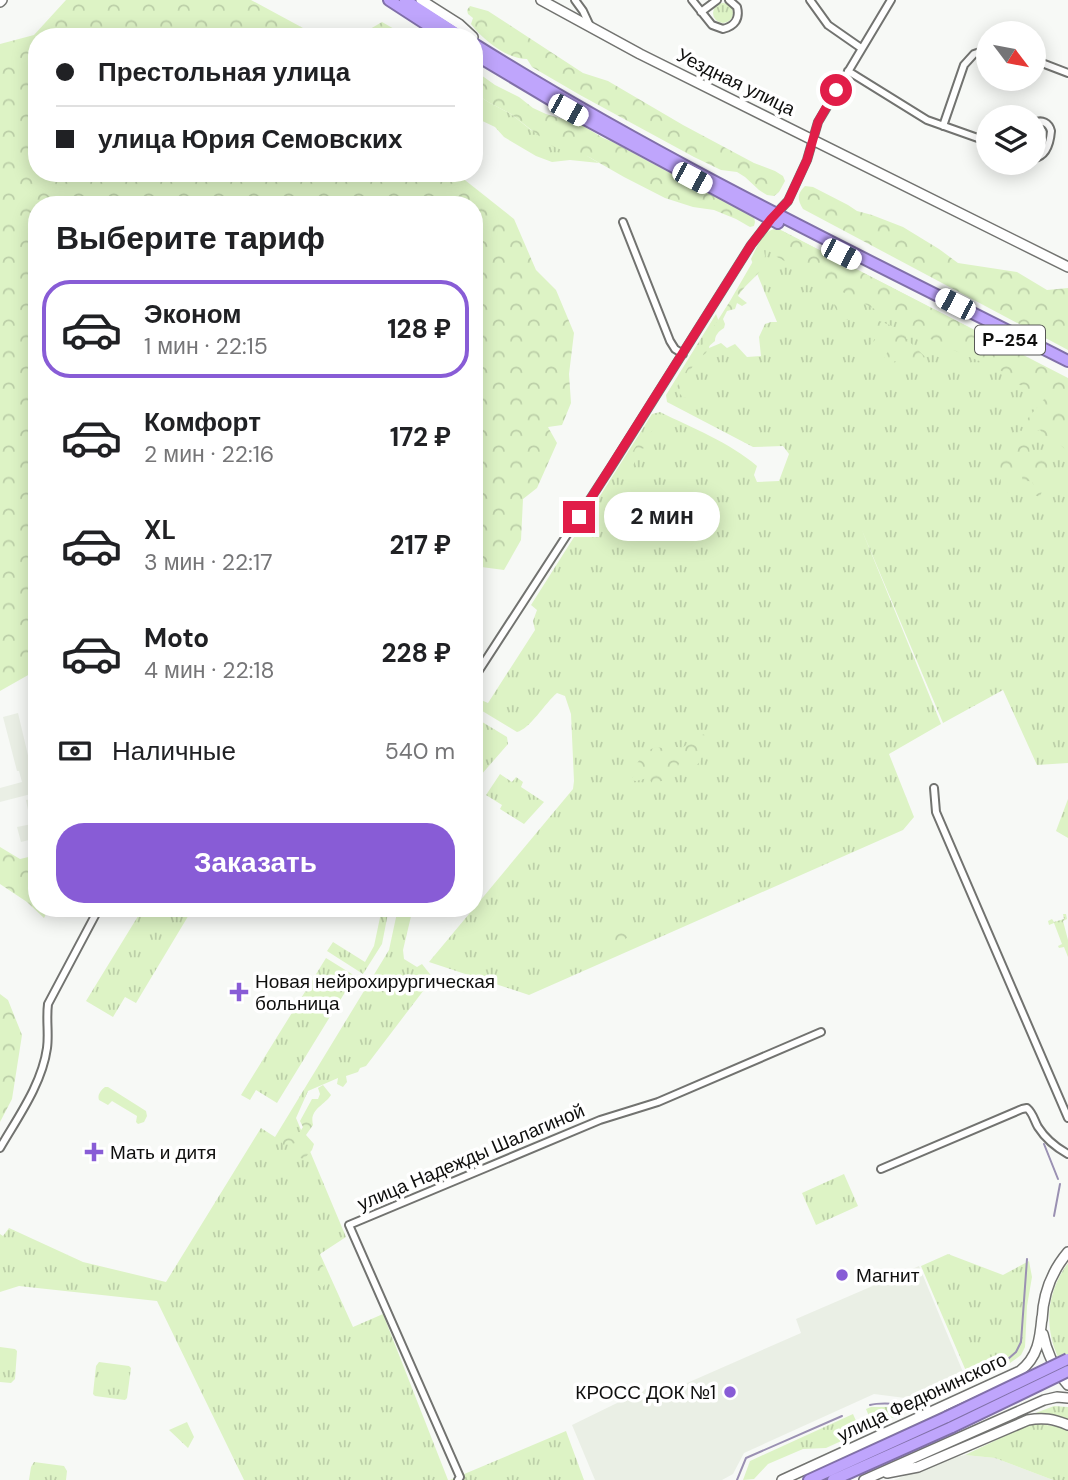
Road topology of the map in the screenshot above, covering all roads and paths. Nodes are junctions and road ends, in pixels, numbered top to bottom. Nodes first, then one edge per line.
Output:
1 (389, 0) edge
2 (405, 0) edge
3 (421, 0) edge
4 (541, 0) edge
5 (575, 0) edge
6 (692, 0) edge
7 (717, 0) edge
8 (730, 0) edge
9 (810, 0) edge
10 (891, 0) edge
11 (701, 12) junction
12 (590, 27) junction
13 (432, 28) edge
14 (448, 28) edge
15 (464, 28) edge
16 (483, 46) edge
17 (861, 48) junction
18 (483, 50) edge
19 (976, 53) edge
20 (496, 58) junction
21 (483, 59) edge
22 (1046, 65) edge
23 (848, 71) junction
24 (1068, 73) edge
25 (1046, 123) edge
26 (943, 126) junction
27 (976, 137) edge
28 (814, 141) junction
29 (1046, 148) edge
30 (774, 216) junction
31 (623, 222) dead end
32 (1068, 267) edge
33 (683, 354) junction
34 (1068, 361) edge
35 (1068, 369) edge
36 (483, 664) edge
37 (934, 788) dead end
38 (94, 917) edge
39 (821, 1032) dead end
40 (1068, 1118) edge
41 (0, 1148) edge
42 (1068, 1154) edge
43 (881, 1169) dead end
44 (1068, 1252) edge
45 (1042, 1317) junction
46 (1068, 1359) edge
47 (1068, 1371) edge
48 (1068, 1385) edge
49 (1068, 1398) edge
50 (949, 1422) junction
51 (1068, 1425) edge
52 (878, 1474) junction
53 (459, 1478) edge
54 (782, 1480) edge
55 (809, 1480) edge
56 (833, 1480) edge
57 (864, 1480) edge

1 - 13 highway
2 - 14 highway
3 - 15 main road
4 - 12 main road, Уездная улица
5 - 12 street
6 - 11 street
7 - 11 street
8 - 11 street
9 - 17 street
10 - 17 street
12 - 28 main road, Уездная улица
16 - 20 main road
17 - 23 street
18 - 20 highway, Р-254
19 - 26 street
20 - 30 highway, Р-254
21 - 30 highway, Р-254
22 - 24 street
23 - 26 street
23 - 28 street
25 - 29 street
26 - 27 street
28 - 30 street
28 - 32 main road, Уездная улица
30 - 33 street
30 - 34 highway, Р-254
30 - 35 highway, Р-254
31 - 33 street
33 - 36 street
37 - 40 street
38 - 41 street
39 - 53 street, улица Надежды Шалагиной
42 - 43 street
44 - 45 main road, улица Федюнинского
45 - 48 main road
45 - 54 main road, улица Федюнинского
46 - 50 highway, bridge
47 - 50 highway, bridge
49 - 52 main road
50 - 55 highway, улица Федюнинского
50 - 56 highway, улица Федюнинского
51 - 52 main road
52 - 57 main road

